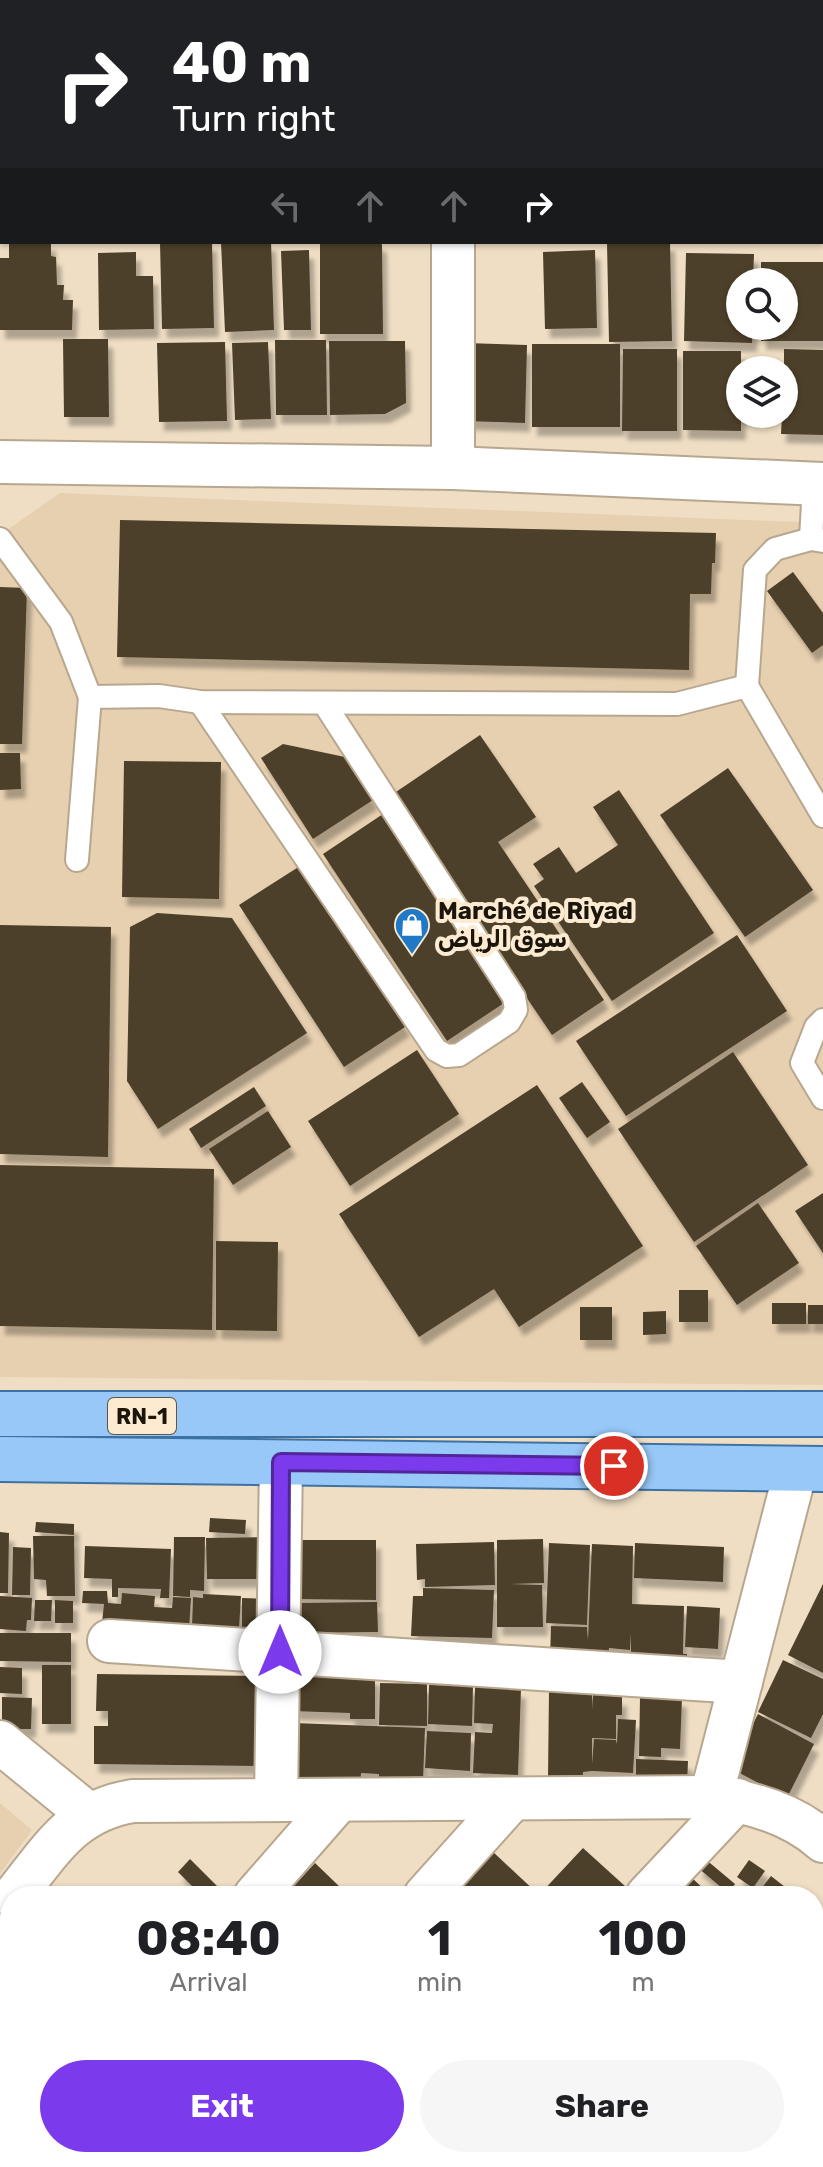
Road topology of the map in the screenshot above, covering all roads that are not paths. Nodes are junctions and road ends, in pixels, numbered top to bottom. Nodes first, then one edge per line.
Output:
1 (453, 244) edge
2 (0, 462) edge
3 (453, 468) junction
4 (819, 484) edge
5 (0, 539) edge
6 (817, 540) edge
7 (747, 686) junction
8 (90, 697) junction
9 (200, 702) junction
10 (324, 703) junction
11 (823, 816) edge
12 (77, 860) dead end
13 (823, 1020) edge
14 (823, 1098) edge
15 (0, 1414) edge
16 (823, 1414) edge
17 (0, 1459) edge
18 (281, 1462) junction
19 (809, 1469) edge
20 (109, 1641) dead end
21 (280, 1652) junction
22 (741, 1682) junction
23 (0, 1742) edge
24 (512, 1799) junction
25 (724, 1799) junction
26 (276, 1800) junction
27 (339, 1800) junction
28 (88, 1814) junction
29 (823, 1841) edge
30 (22, 1886) edge
31 (264, 1886) edge
32 (434, 1886) edge
33 (655, 1886) edge

1 - 3 street
2 - 3 street
3 - 4 street
4 - 6 lane
5 - 8 lane
6 - 7 lane
7 - 10 lane
7 - 11 lane
8 - 9 lane
8 - 12 lane
9 - 10 lane
9 - 10 lane
13 - 14 lane
15 - 16 main road, RN-1
17 - 18 main road, RN-1
18 - 19 main road, RN-1
18 - 21 street
19 - 22 street
20 - 21 street
21 - 22 street
21 - 26 street
22 - 25 street
23 - 28 street
24 - 25 street
24 - 27 street
24 - 32 street
25 - 29 street
25 - 33 street
26 - 27 street
26 - 28 street
27 - 31 street
28 - 30 street

